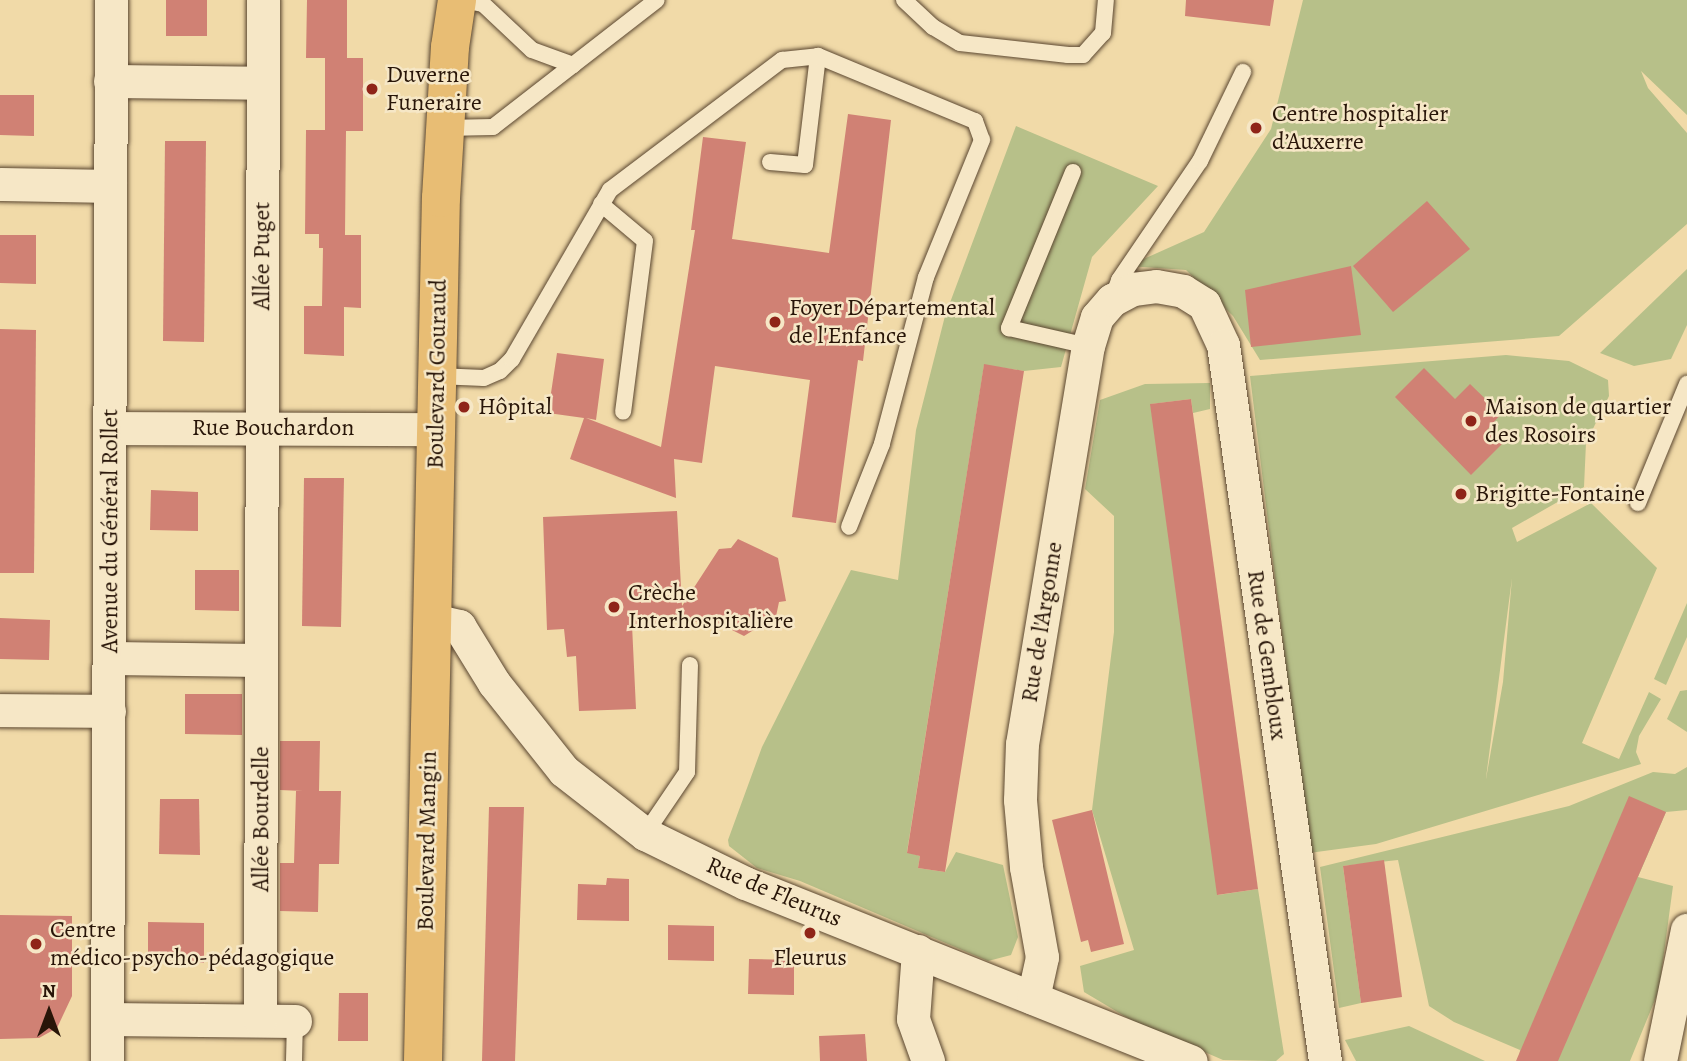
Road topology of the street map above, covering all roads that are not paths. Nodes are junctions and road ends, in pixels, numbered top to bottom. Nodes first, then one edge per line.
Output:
1 (111, 0) edge
2 (263, 0) edge
3 (459, 0) edge
4 (657, 0) edge
5 (904, 0) edge
6 (1106, 0) edge
7 (818, 56) junction
8 (573, 65) junction
9 (1243, 72) dead end
10 (110, 81) junction
11 (263, 83) junction
12 (444, 128) junction
13 (770, 162) dead end
14 (1073, 172) dead end
15 (0, 184) edge
16 (110, 186) junction
17 (601, 204) junction
18 (1112, 300) junction
19 (1088, 346) junction
20 (437, 376) junction
21 (1687, 384) edge
22 (623, 412) dead end
23 (111, 428) junction
24 (262, 429) junction
25 (435, 429) junction
26 (1638, 503) dead end
27 (849, 527) dead end
28 (433, 620) junction
29 (110, 657) junction
30 (261, 660) junction
31 (690, 665) dead end
32 (0, 710) edge
33 (109, 711) junction
34 (645, 834) junction
35 (1687, 930) edge
36 (918, 951) junction
37 (1033, 998) junction
38 (107, 1019) junction
39 (260, 1020) junction
40 (295, 1021) joint
41 (107, 1061) edge
42 (295, 1061) edge
43 (423, 1061) edge
44 (928, 1061) edge
45 (1191, 1061) edge
46 (1325, 1061) edge
47 (1660, 1061) edge

1 - 10 street, Avenue du Général Rollet
2 - 11 street, Allée Puget
3 - 8 lane
3 - 12 main road, Boulevard Gouraud
4 - 8 lane
5 - 6 lane
7 - 13 lane
7 - 17 lane
7 - 27 lane
8 - 12 lane
9 - 18 lane
10 - 11 street
10 - 16 street, Avenue du Général Rollet
11 - 24 street, Allée Puget
12 - 20 main road, Boulevard Gouraud
14 - 19 lane
15 - 16 street
16 - 23 street, Avenue du Général Rollet
17 - 20 lane
17 - 22 lane
18 - 19 street, Rue de l'Argonne
18 - 46 street, Rue de Gembloux
19 - 37 street, Rue de l'Argonne
20 - 25 main road, Boulevard Gouraud
21 - 26 lane
23 - 24 street, Rue Bouchardon
23 - 29 street, Avenue du Général Rollet
24 - 25 street, Rue Bouchardon
24 - 30 street, Allée Bourdelle
25 - 28 main road, Boulevard Gouraud
28 - 34 street, Rue de Fleurus
28 - 43 main road, Boulevard Mangin
29 - 30 street
29 - 33 street, Avenue du Général Rollet
30 - 39 street, Allée Bourdelle
31 - 34 lane
32 - 33 street
33 - 38 street, Avenue du Général Rollet
34 - 36 street, Rue de Fleurus
35 - 47 street
36 - 37 street, Rue de Fleurus
36 - 44 street
37 - 45 street, Rue de Fleurus
38 - 39 street
38 - 41 street, Avenue du Général Rollet
39 - 40 street
40 - 42 lane

